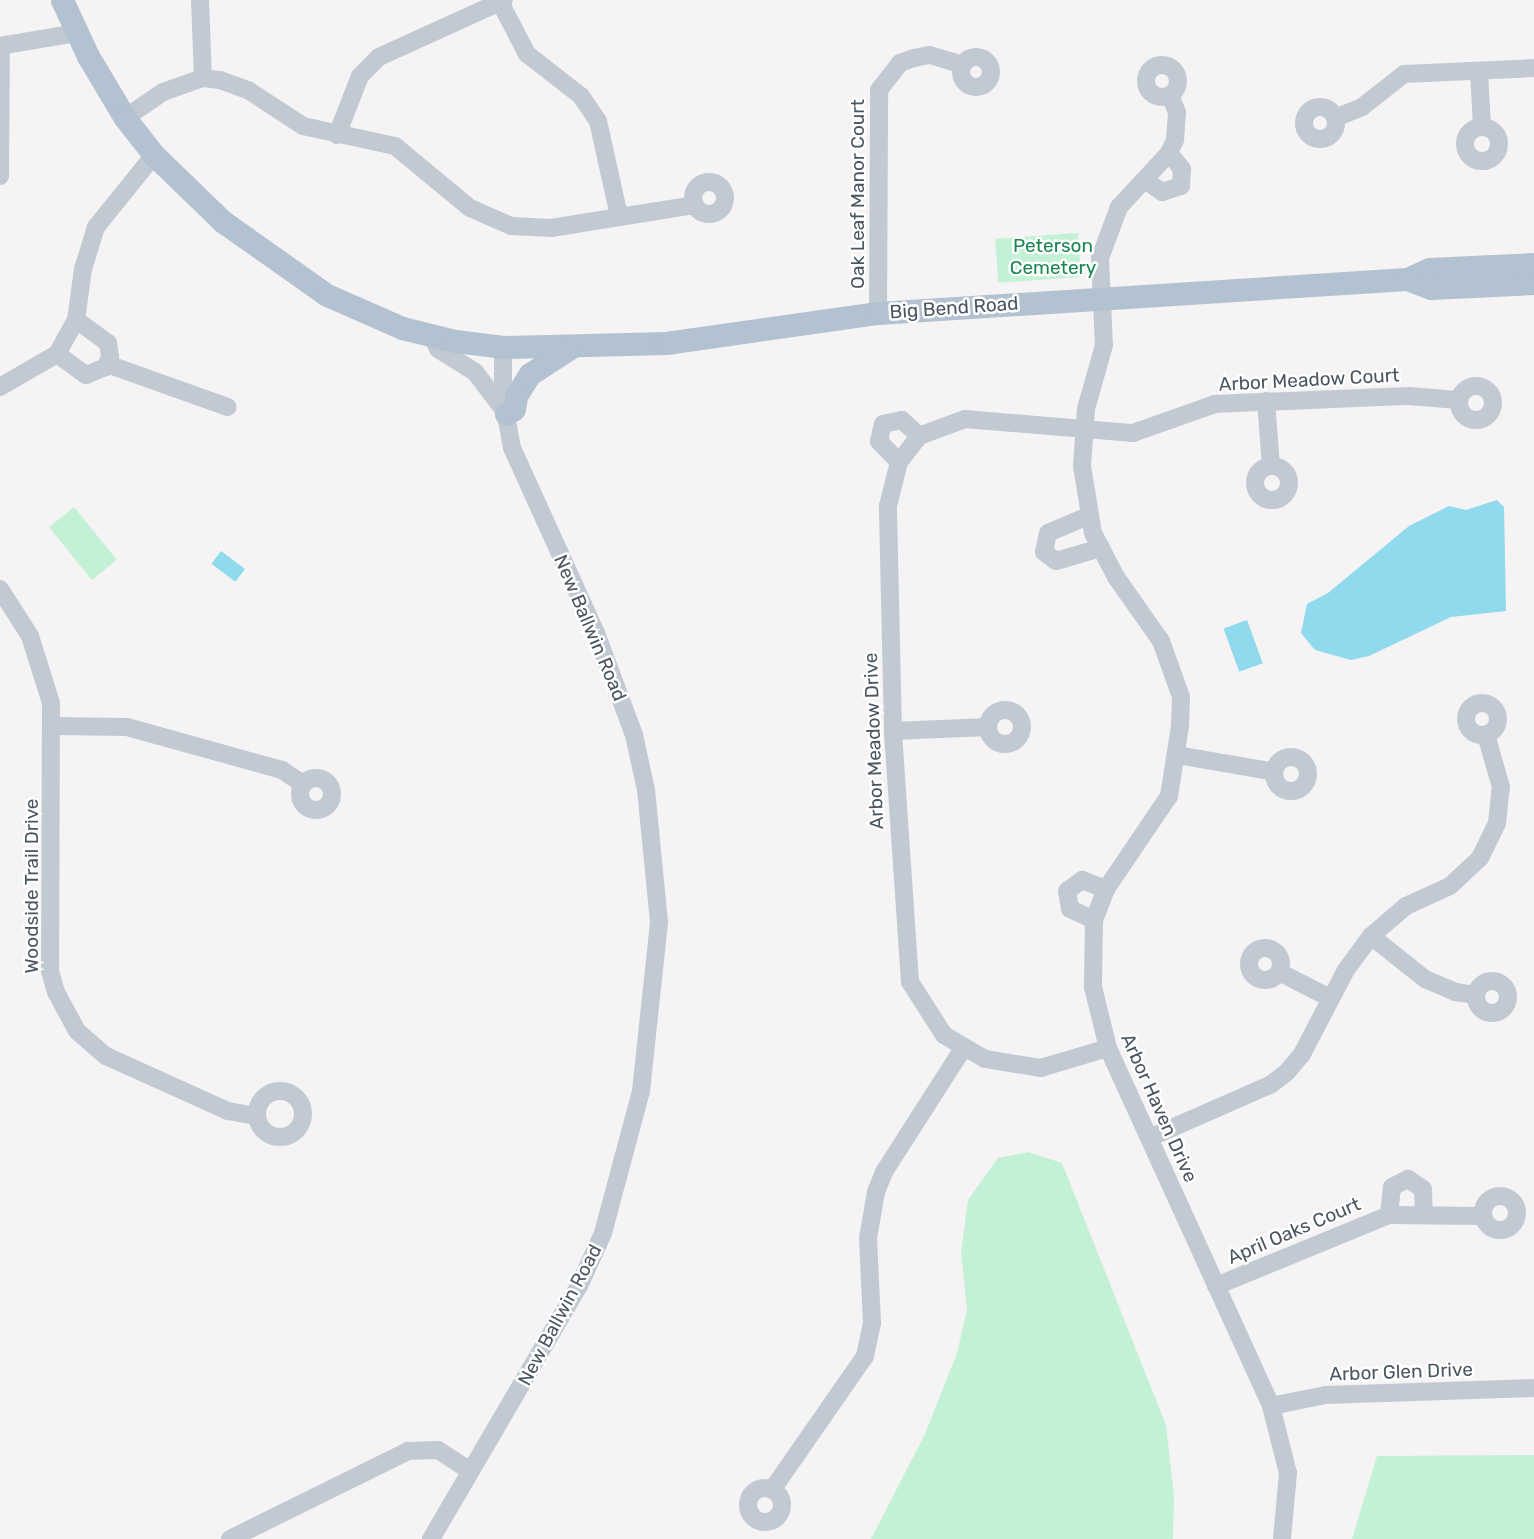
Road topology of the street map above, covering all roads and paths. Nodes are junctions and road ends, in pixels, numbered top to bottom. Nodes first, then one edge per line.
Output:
1 (62, 0) edge
2 (200, 0) edge
3 (502, 1) edge
4 (76, 33) junction
5 (0, 46) edge
6 (962, 65) dead end
7 (1534, 68) edge
8 (1479, 71) junction
9 (203, 78) junction
10 (1170, 95) dead end
11 (125, 118) junction
12 (1335, 118) dead end
13 (1482, 126) dead end
14 (337, 135) junction
15 (1170, 153) junction
16 (154, 155) junction
17 (0, 176) edge
18 (1145, 180) junction
19 (695, 205) dead end
20 (619, 216) junction
21 (1534, 264) edge
22 (1407, 279) junction
23 (1534, 283) edge
24 (1103, 299) junction
25 (878, 313) junction
26 (76, 320) junction
27 (432, 336) junction
28 (574, 345) junction
29 (503, 347) junction
30 (57, 354) junction
31 (107, 364) junction
32 (0, 387) edge
33 (1458, 400) dead end
34 (1266, 401) junction
35 (228, 407) dead end
36 (506, 414) junction
37 (1083, 430) junction
38 (919, 436) junction
39 (900, 462) junction
40 (1272, 466) dead end
41 (1088, 516) junction
42 (1101, 548) junction
43 (0, 589) edge
44 (54, 726) junction
45 (988, 727) dead end
46 (892, 731) junction
47 (1486, 735) dead end
48 (1177, 755) junction
49 (1275, 772) dead end
50 (303, 784) dead end
51 (1106, 889) junction
52 (1094, 920) junction
53 (1371, 936) junction
54 (1279, 972) dead end
55 (1476, 995) dead end
56 (1330, 998) junction
57 (1108, 1048) junction
58 (962, 1050) junction
59 (256, 1116) dead end
60 (1149, 1138) junction
61 (1424, 1212) junction
62 (1389, 1215) junction
63 (1483, 1216) dead end
64 (1216, 1286) junction
65 (1534, 1388) edge
66 (1271, 1406) junction
67 (469, 1470) junction
68 (772, 1489) dead end
69 (230, 1539) edge
70 (431, 1539) edge
71 (1282, 1539) edge

1 - 4 main road
2 - 9 street
3 - 14 street
3 - 20 street
4 - 5 street
4 - 11 main road
5 - 17 street
6 - 25 street, Oak Leaf Manor Court
7 - 8 street
8 - 12 street
8 - 13 street
9 - 11 street
9 - 14 street
10 - 15 street
11 - 16 main road
14 - 20 street
15 - 18 street, Arbor Haven Drive
15 - 18 street
16 - 26 street
16 - 27 main road
18 - 24 street, Arbor Haven Drive
19 - 20 street
21 - 22 main road, Big Bend Road
22 - 23 main road, Big Bend Road
22 - 24 main road, Big Bend Road
24 - 25 main road, Big Bend Road
24 - 37 street, Arbor Haven Drive
25 - 28 main road, Big Bend Road
26 - 30 street
26 - 31 street
27 - 29 main road
27 - 36 street
28 - 29 main road, Big Bend Road
28 - 36 main road
29 - 36 street, New Ballwin Road
30 - 31 street
30 - 32 street
31 - 35 street
33 - 34 street, Arbor Meadow Court
34 - 37 street, Arbor Meadow Court
34 - 40 street
36 - 67 street, New Ballwin Road
37 - 38 street, Arbor Meadow Drive
37 - 41 street, Arbor Haven Drive
38 - 39 street, Arbor Meadow Drive
38 - 39 street
39 - 46 street, Arbor Meadow Drive
41 - 42 street, Arbor Haven Drive
41 - 42 street
42 - 48 street, Arbor Haven Drive
43 - 44 street, Woodside Trail Drive
44 - 50 street
44 - 59 street, Woodside Trail Drive
45 - 46 street
46 - 58 street, Arbor Meadow Drive
47 - 53 street
48 - 49 street
48 - 51 street, Arbor Haven Drive
51 - 52 street, Arbor Haven Drive
51 - 52 street
52 - 57 street, Arbor Haven Drive
53 - 55 street
53 - 56 street
54 - 56 street
56 - 60 street
57 - 58 street, Arbor Meadow Drive
57 - 60 street, Arbor Haven Drive
58 - 68 street
60 - 64 street, Arbor Haven Drive
61 - 62 street, April Oaks Court
61 - 62 street, April Oaks Court
61 - 63 street, April Oaks Court
62 - 64 street, April Oaks Court
64 - 66 street, Arbor Haven Drive
65 - 66 street, Arbor Glen Drive
66 - 71 street, Arbor Haven Drive
67 - 69 street
67 - 70 street, New Ballwin Road

